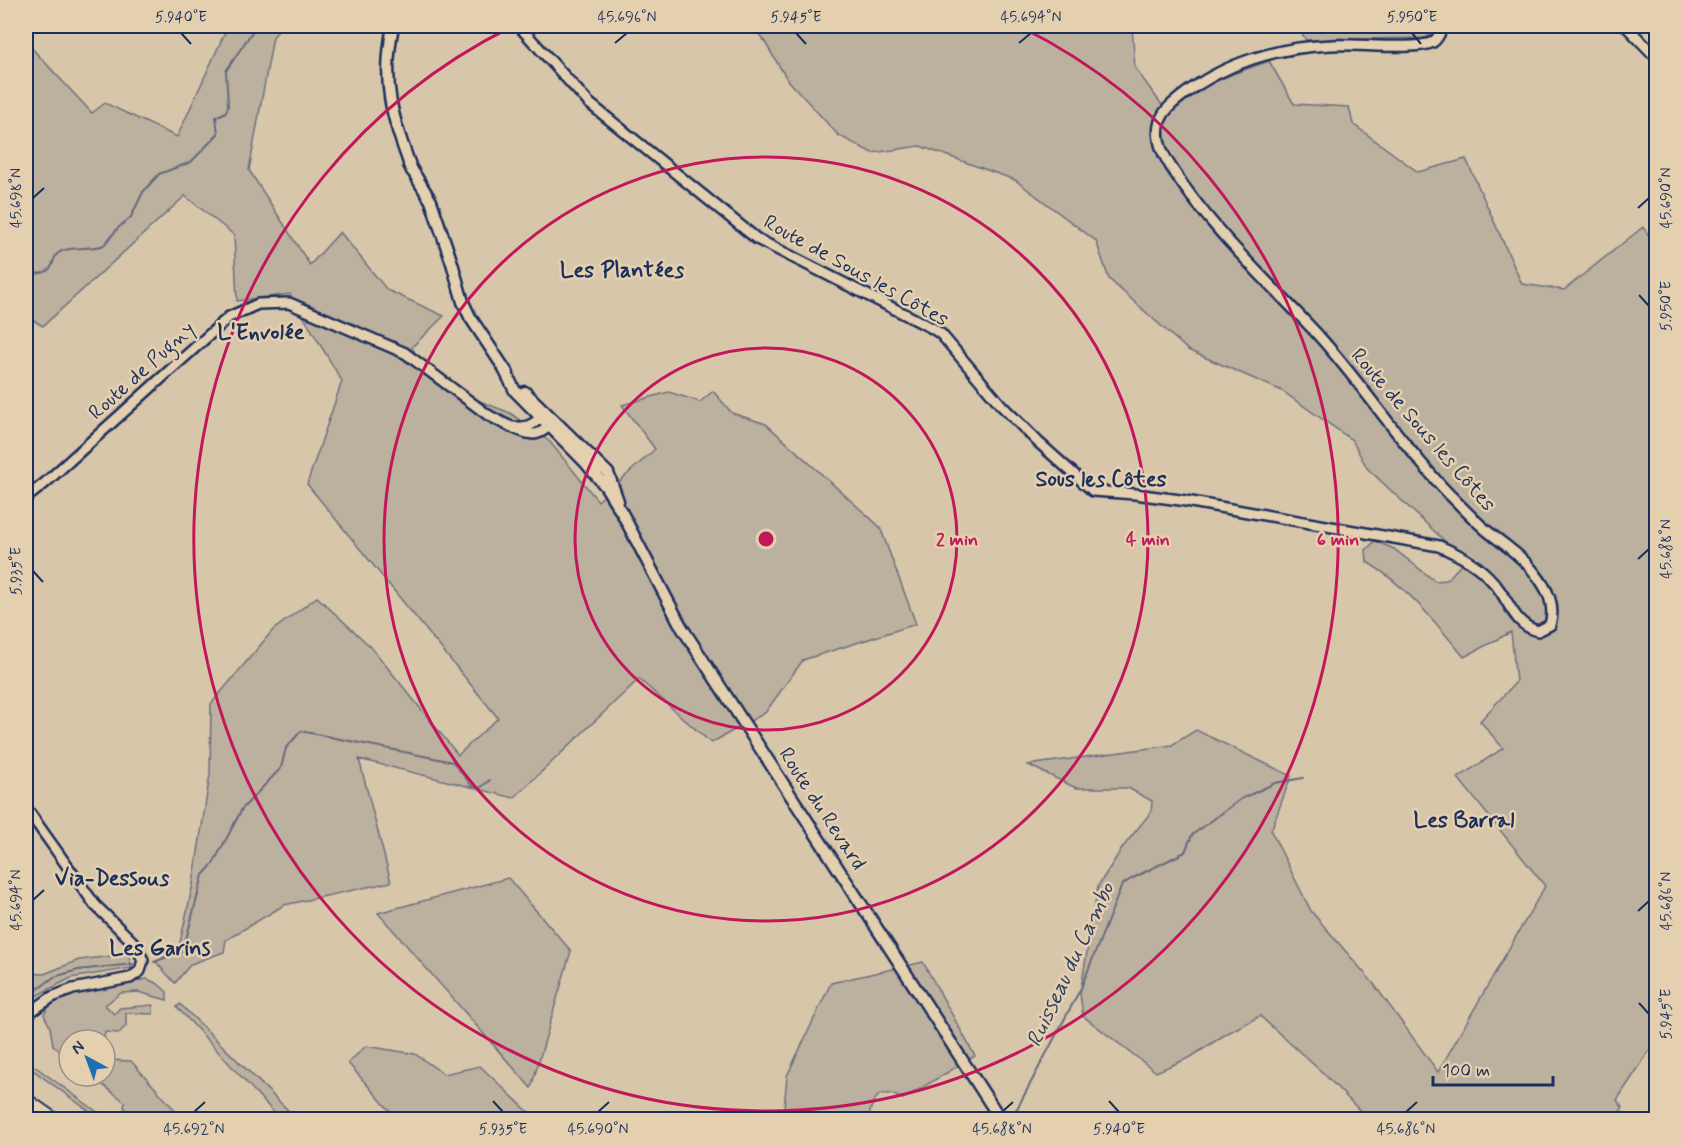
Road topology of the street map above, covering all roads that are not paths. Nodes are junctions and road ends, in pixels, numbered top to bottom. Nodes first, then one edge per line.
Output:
1 (393, 26) edge
2 (519, 26) edge
3 (1443, 26) edge
4 (1626, 26) edge
5 (1656, 57) edge
6 (546, 420) junction
7 (26, 498) edge
8 (26, 808) edge
9 (26, 1015) edge
10 (26, 1101) edge
11 (53, 1119) edge
12 (1001, 1119) edge

1 - 6 main road, Route du Revard
2 - 3 street, Route de Sous les Côtes
4 - 5 street
6 - 7 street, Route de Pugny
6 - 12 main road, Route du Revard
8 - 9 street
10 - 11 highway

